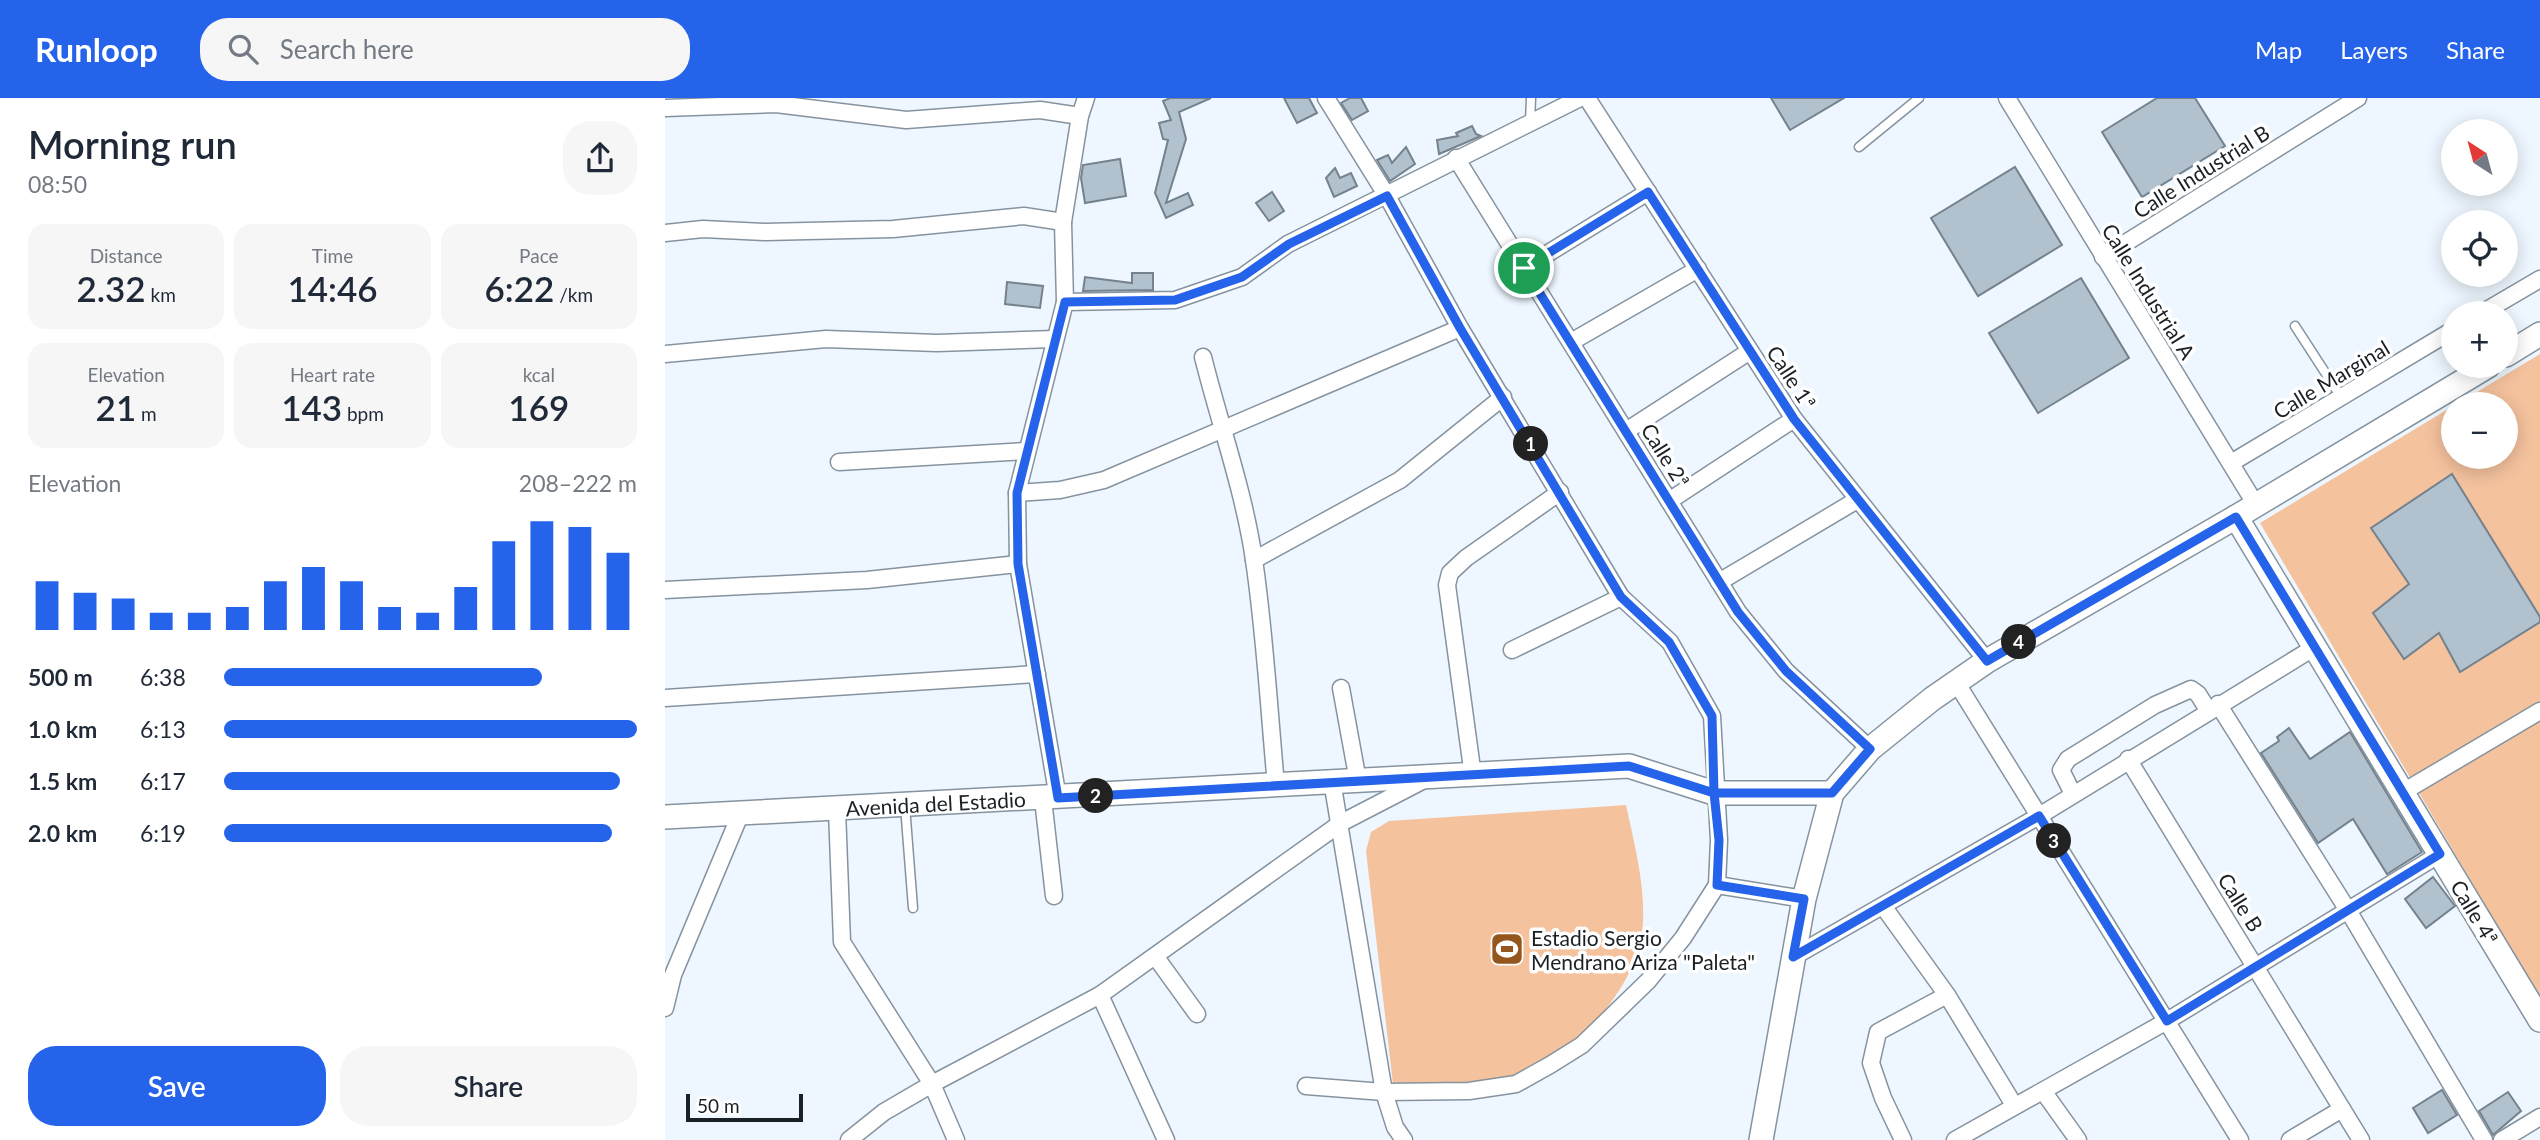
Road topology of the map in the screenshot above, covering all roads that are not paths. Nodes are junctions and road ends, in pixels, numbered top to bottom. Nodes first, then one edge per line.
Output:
1 (1086, 98) edge
2 (1326, 98) edge
3 (1531, 98) edge
4 (1580, 98) edge
5 (1587, 98) edge
6 (1919, 98) edge
7 (2007, 98) edge
8 (2358, 98) edge
9 (665, 108) edge
10 (1080, 116) junction
11 (1530, 122) junction
12 (1859, 147) dead end
13 (1456, 159) junction
14 (1648, 192) junction
15 (1387, 196) junction
16 (1063, 222) junction
17 (665, 233) edge
18 (2103, 257) junction
19 (1524, 268) junction
20 (1697, 269) junction
21 (2540, 279) edge
22 (2502, 301) edge
23 (1065, 302) junction
24 (2295, 326) dead end
25 (1460, 328) junction
26 (2540, 334) edge
27 (2441, 337) edge
28 (1054, 339) junction
29 (1571, 342) junction
30 (2518, 348) edge
31 (1750, 351) junction
32 (665, 354) edge
33 (1203, 357) dead end
34 (2468, 378) edge
35 (1503, 397) junction
36 (2341, 397) junction
37 (1794, 419) junction
38 (1626, 431) junction
39 (1221, 432) junction
40 (1026, 451) junction
41 (839, 462) dead end
42 (2231, 463) junction
43 (1560, 492) junction
44 (1017, 493) junction
45 (1857, 500) junction
46 (1669, 501) junction
47 (2256, 505) junction
48 (2236, 517) junction
49 (1254, 559) junction
50 (1018, 564) junction
51 (1719, 582) junction
52 (665, 590) edge
53 (1621, 597) junction
54 (2315, 647) junction
55 (1512, 650) dead end
56 (1987, 661) junction
57 (1037, 674) junction
58 (1956, 682) junction
59 (1341, 688) dead end
60 (665, 698) edge
61 (2213, 707) junction
62 (2540, 711) edge
63 (1870, 749) junction
64 (2128, 759) junction
65 (1473, 776) junction
66 (1426, 779) junction
67 (1358, 780) junction
68 (1332, 781) junction
69 (1276, 785) junction
70 (2403, 792) junction
71 (1714, 793) junction
72 (1832, 793) junction
73 (2073, 794) junction
74 (1051, 798) junction
75 (905, 806) junction
76 (837, 810) junction
77 (740, 815) junction
78 (2039, 816) junction
79 (665, 817) edge
80 (1341, 823) junction
81 (2440, 854) junction
82 (1717, 885) junction
83 (1054, 896) dead end
84 (1804, 899) junction
85 (1883, 906) junction
86 (913, 908) dead end
87 (2349, 912) junction
88 (1155, 956) junction
89 (1793, 957) junction
90 (2256, 967) junction
91 (669, 976) edge
92 (1100, 995) junction
93 (1947, 995) junction
94 (665, 1008) edge
95 (1196, 1014) dead end
96 (2540, 1020) edge
97 (2167, 1021) junction
98 (932, 1084) junction
99 (1305, 1086) dead end
100 (1384, 1091) junction
101 (2043, 1091) junction
102 (2014, 1105) junction
103 (2342, 1109) junction
104 (2540, 1117) edge
105 (849, 1140) edge
106 (956, 1140) edge
107 (1166, 1140) edge
108 (1404, 1140) edge
109 (1761, 1140) edge
110 (1903, 1140) edge
111 (1955, 1140) edge
112 (2078, 1140) edge
113 (2240, 1140) edge
114 (2290, 1140) edge
115 (2361, 1140) edge
116 (2484, 1140) edge
117 (2502, 1140) edge

1 - 10 street
2 - 15 street
3 - 11 lane
4 - 11 street
5 - 14 street, Calle 1ª
6 - 12 lane
7 - 18 street, Calle Industrial A
8 - 18 street, Calle Industrial B
9 - 10 street
10 - 16 street
11 - 13 street
13 - 15 street
13 - 19 street, Calle 2ª
14 - 19 street
14 - 20 street, Calle 1ª
15 - 23 street
15 - 25 street
16 - 17 street
16 - 23 street
18 - 42 street, Calle Industrial A
19 - 29 street, Calle 2ª
20 - 29 street
20 - 31 street, Calle 1ª
21 - 22 street
23 - 28 street
24 - 36 lane
25 - 35 street
25 - 39 street
26 - 30 street
27 - 36 street, Calle Marginal
28 - 32 street
28 - 40 street
29 - 38 street, Calle 2ª
31 - 37 street, Calle 1ª
31 - 38 street
33 - 39 street
34 - 47 street
35 - 43 street
35 - 49 street
36 - 42 street, Calle Marginal
37 - 45 street, Calle 1ª
37 - 46 street
38 - 46 street, Calle 2ª
39 - 44 street
39 - 49 street
40 - 41 street
40 - 44 street
42 - 47 street, Calle Industrial A
43 - 53 street
43 - 65 street
44 - 50 street
45 - 51 street
45 - 56 street, Calle 1ª
46 - 51 street, Calle 2ª
47 - 48 street
48 - 54 street, Calle 4ª
48 - 56 street
49 - 69 street
50 - 52 street
50 - 57 street
51 - 63 street, Calle 2ª
53 - 55 street
53 - 71 street
54 - 61 street
54 - 70 street, Calle 4ª
56 - 58 street
57 - 60 street
57 - 74 street
58 - 63 street
58 - 78 street
59 - 67 street
61 - 64 street
61 - 73 street
61 - 87 street
62 - 70 street
63 - 72 street
64 - 73 street
64 - 90 street, Calle B
65 - 66 street, Avenida del Estadio
65 - 71 street, Avenida del Estadio
66 - 67 street, Avenida del Estadio
66 - 80 street
67 - 68 street, Avenida del Estadio
68 - 69 street, Avenida del Estadio
68 - 80 street
69 - 74 street, Avenida del Estadio
70 - 81 street, Calle 4ª
71 - 72 street, Avenida del Estadio
71 - 82 street
72 - 84 street
73 - 78 street
74 - 75 street, Avenida del Estadio
74 - 83 street
75 - 76 street, Avenida del Estadio
75 - 86 lane
76 - 77 street, Avenida del Estadio
76 - 98 street
77 - 79 street, Avenida del Estadio
77 - 91 street
78 - 85 street
78 - 97 street
80 - 88 street
80 - 100 street
81 - 87 street
81 - 96 street, Calle 4ª
82 - 84 street
82 - 100 street
84 - 89 street
85 - 89 street
85 - 93 street
87 - 90 street
87 - 116 street
88 - 92 street
88 - 95 street
89 - 109 street
90 - 97 street
90 - 103 street, Calle B
91 - 94 street
92 - 98 street
92 - 107 street
93 - 102 street
93 - 110 street
97 - 101 street
97 - 113 street
98 - 105 street
98 - 106 street
99 - 100 street
100 - 108 street
101 - 102 street
101 - 112 street
102 - 111 street
103 - 114 street
103 - 115 street, Calle B
104 - 117 street

